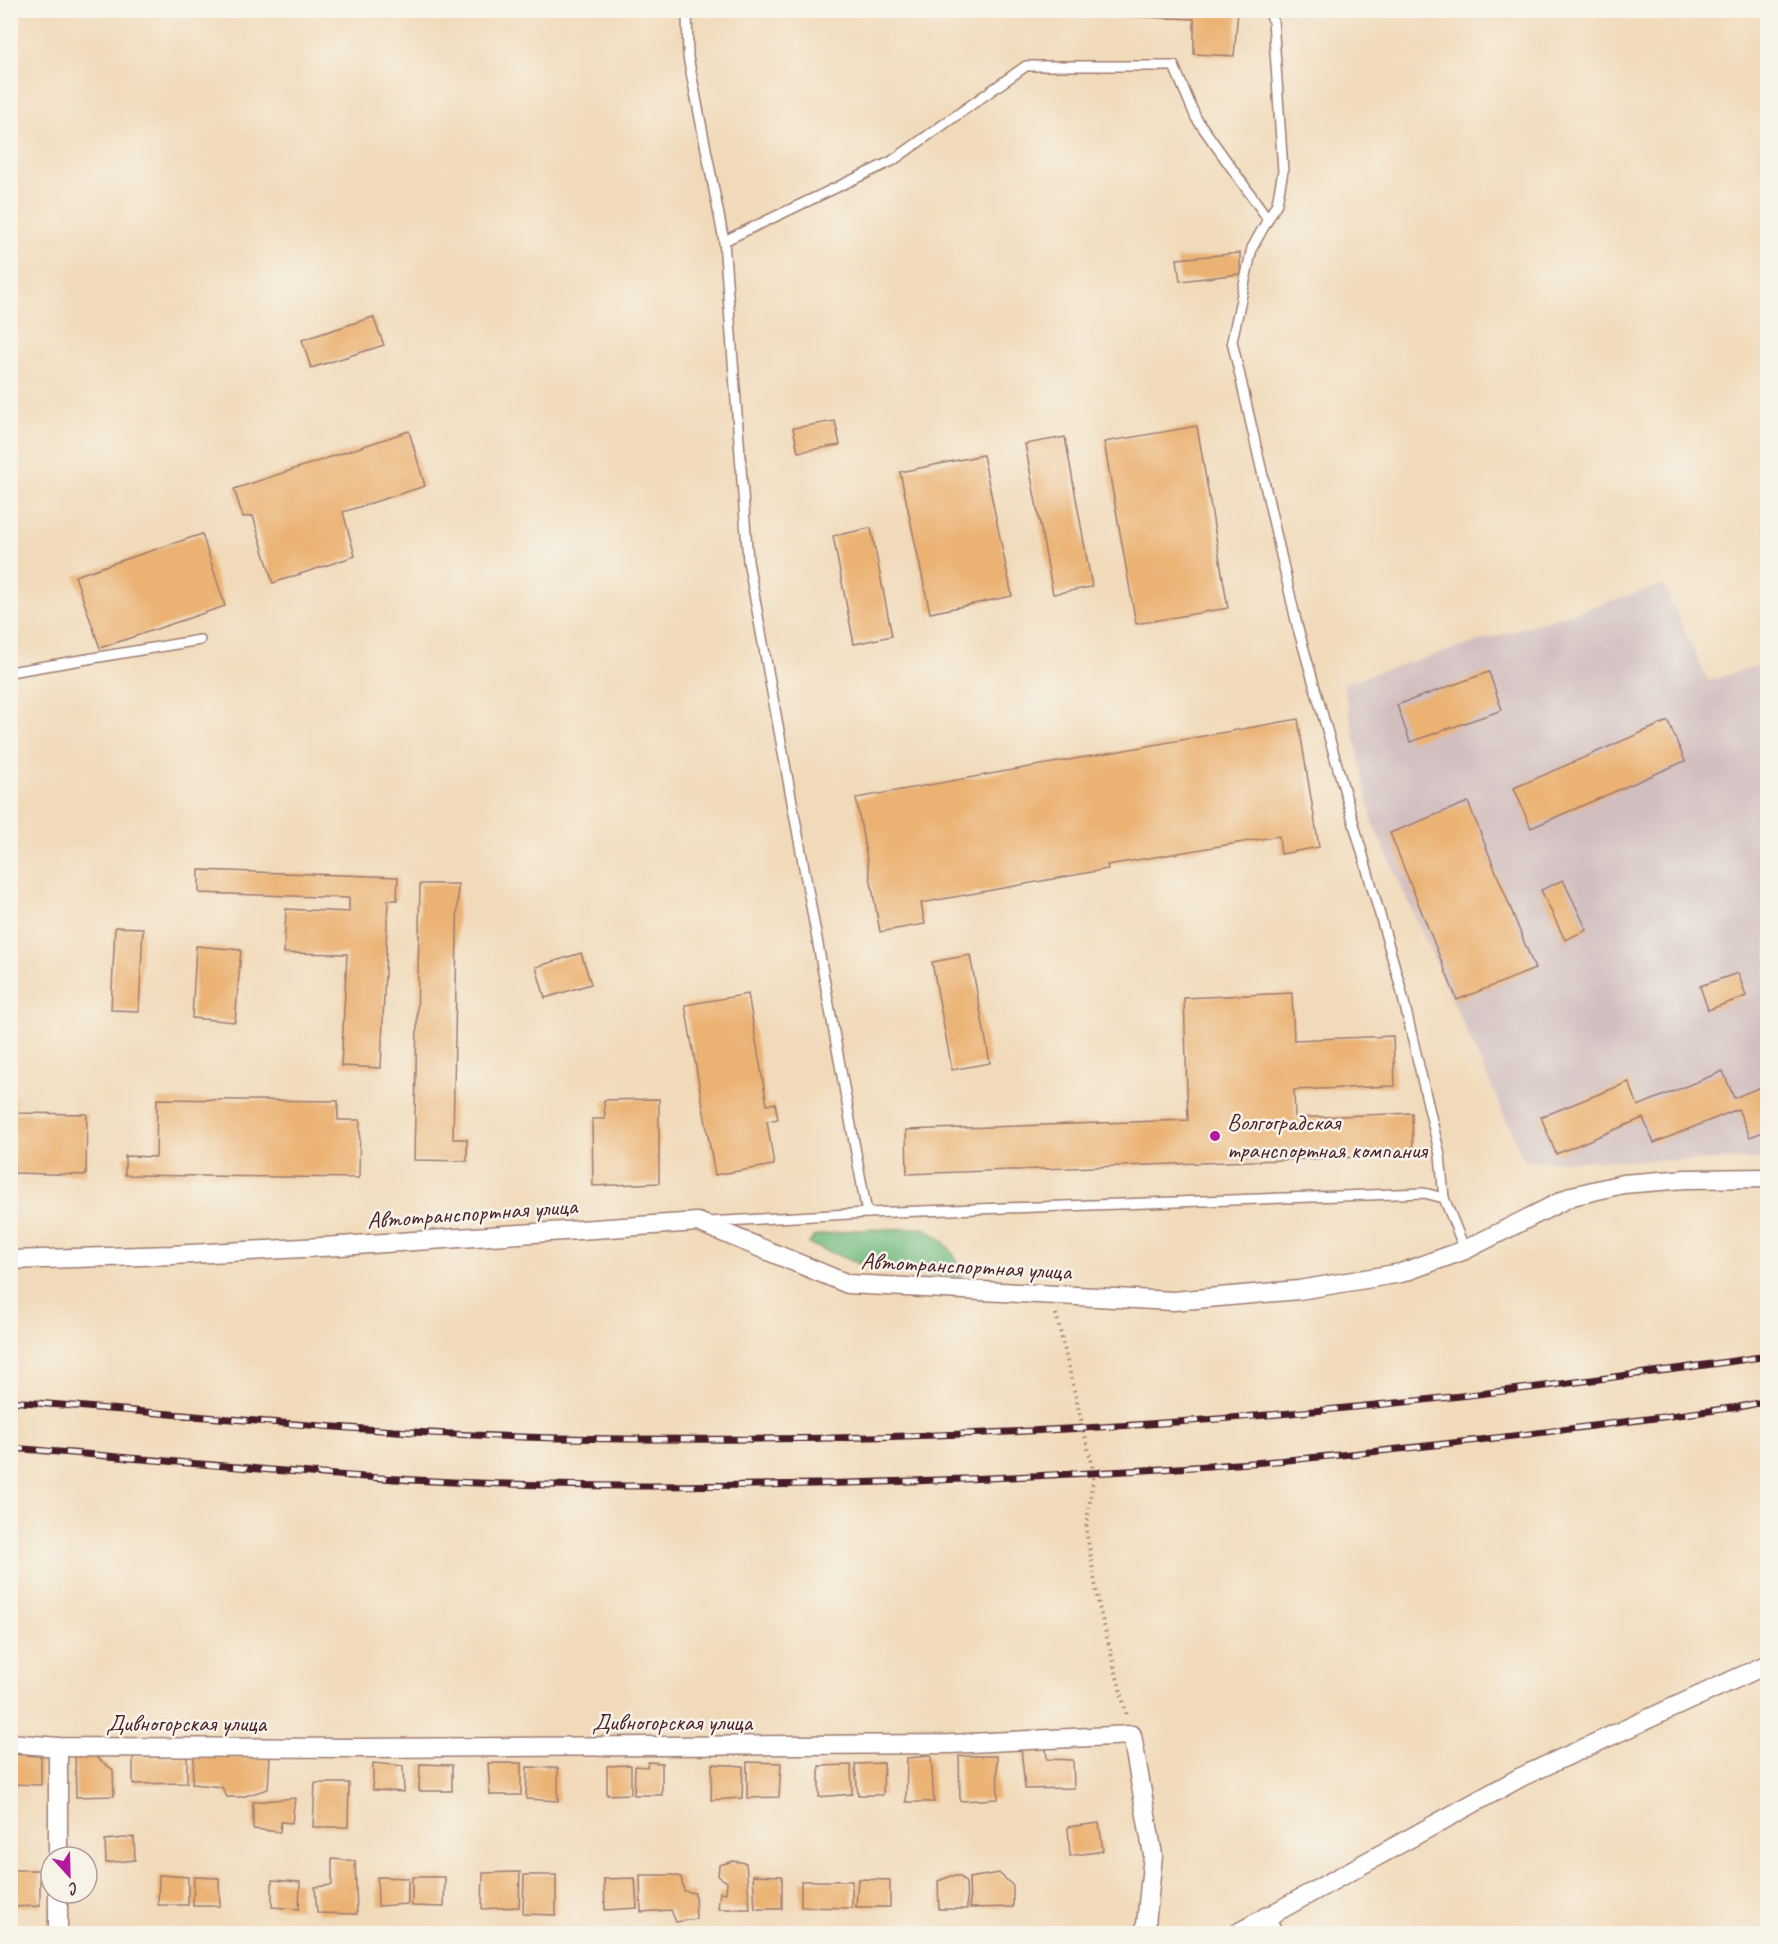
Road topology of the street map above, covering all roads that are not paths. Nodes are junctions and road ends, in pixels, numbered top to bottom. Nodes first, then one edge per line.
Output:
1 (687, 10) edge
2 (1268, 10) edge
3 (1268, 219) junction
4 (724, 241) junction
5 (200, 640) dead end
6 (10, 672) edge
7 (1767, 1178) edge
8 (1444, 1198) junction
9 (867, 1213) junction
10 (698, 1222) junction
11 (1465, 1250) junction
12 (10, 1260) edge
13 (1767, 1664) edge
14 (10, 1743) edge
15 (58, 1746) junction
16 (58, 1845) edge
17 (58, 1905) edge
18 (1265, 1917) junction
19 (58, 1934) edge
20 (1145, 1934) edge
21 (1236, 1934) edge
22 (1274, 1934) edge

1 - 4 lane
2 - 3 lane
3 - 4 lane
3 - 8 lane
4 - 9 lane
5 - 6 lane
7 - 11 street, Автотранспортная улица
8 - 9 lane
8 - 11 lane
9 - 10 lane
10 - 11 street, Автотранспортная улица
10 - 12 street, Автотранспортная улица
13 - 18 street
14 - 15 street, Дивногорская улица
15 - 16 street
15 - 20 street, Дивногорская улица
17 - 19 street
18 - 21 street
18 - 22 street

